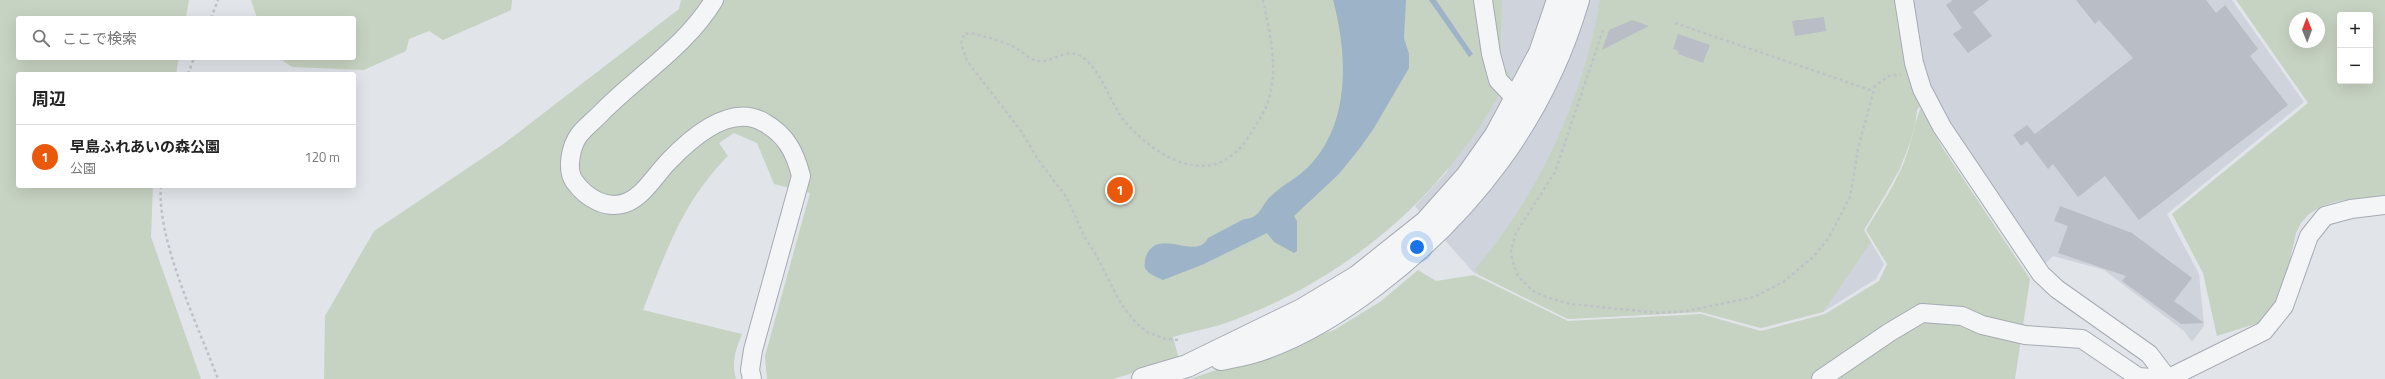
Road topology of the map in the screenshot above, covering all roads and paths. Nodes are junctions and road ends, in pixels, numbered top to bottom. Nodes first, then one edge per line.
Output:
1 (218, 0) edge
2 (714, 0) edge
3 (1263, 0) edge
4 (1483, 0) edge
5 (1558, 0) edge
6 (1578, 0) edge
7 (1904, 0) edge
8 (212, 16) edge
9 (1675, 23) dead end
10 (1603, 30) dead end
11 (193, 60) edge
12 (189, 72) edge
13 (1918, 74) junction
14 (1873, 91) junction
15 (1516, 99) junction
16 (161, 188) edge
17 (2385, 204) edge
18 (1178, 340) dead end
19 (1187, 366) junction
20 (218, 379) edge
21 (752, 379) edge
22 (1143, 379) edge
23 (1821, 379) edge
24 (2167, 379) edge

1 - 8 path
2 - 21 street
3 - 18 path
4 - 15 street
5 - 15 street
6 - 19 street
7 - 13 street
9 - 14 path
10 - 14 path
11 - 12 path
13 - 14 path
13 - 24 street
15 - 19 street
16 - 20 path
17 - 24 street
19 - 22 street
23 - 24 street

